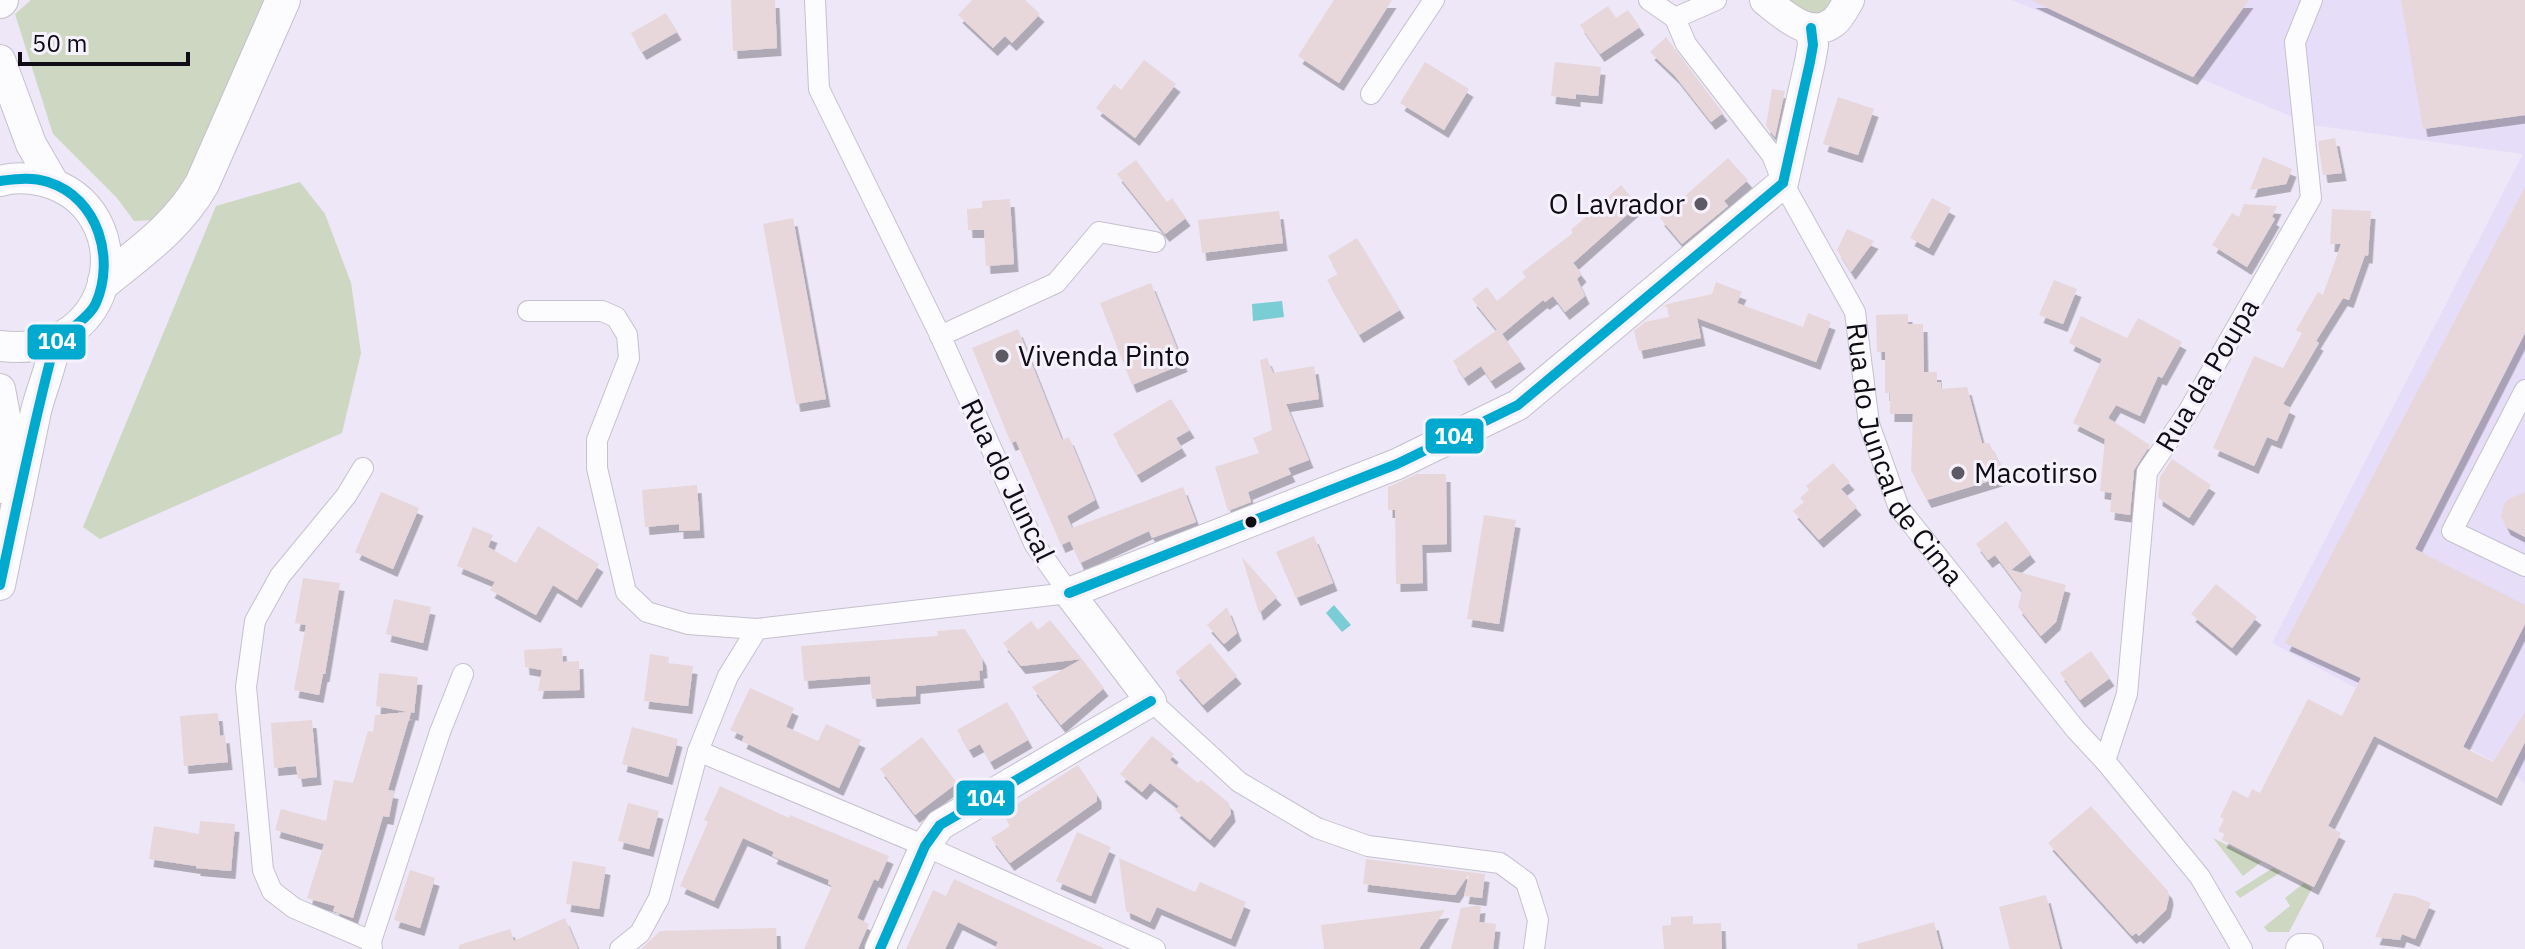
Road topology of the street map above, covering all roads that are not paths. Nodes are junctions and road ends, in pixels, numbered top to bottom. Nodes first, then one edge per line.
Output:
1 (283, 0) edge
2 (815, 0) edge
3 (1434, 0) edge
4 (1649, 0) edge
5 (1716, 0) edge
6 (1765, 0) edge
7 (1849, 0) edge
8 (2312, 0) edge
9 (1675, 18) junction
10 (1811, 28) junction
11 (0, 60) edge
12 (1371, 94) dead end
13 (0, 181) edge
14 (1783, 183) junction
15 (54, 184) junction
16 (1155, 242) dead end
17 (105, 281) junction
18 (528, 311) dead end
19 (940, 336) junction
20 (55, 342) junction
21 (0, 346) edge
22 (0, 389) edge
23 (2525, 390) edge
24 (363, 468) dead end
25 (0, 488) edge
26 (2525, 566) edge
27 (0, 585) edge
28 (1069, 593) junction
29 (757, 629) junction
30 (463, 674) dead end
31 (1151, 701) junction
32 (698, 751) junction
33 (2105, 761) junction
34 (925, 846) junction
35 (372, 945) edge
36 (620, 949) edge
37 (880, 949) edge
38 (1155, 949) edge
39 (1534, 949) edge
40 (2242, 949) edge

1 - 17 main road
2 - 19 street, Rua do Juncal
3 - 12 street
4 - 9 street
5 - 9 street
6 - 10 street
7 - 10 street
8 - 33 street, Rua da Poupa
9 - 14 street, Rua do Juncal de Cima
10 - 14 street
11 - 15 street
13 - 15 street
14 - 28 street
14 - 33 street, Rua do Juncal de Cima
15 - 17 street
16 - 19 street
17 - 20 street
18 - 29 street
19 - 28 street, Rua do Juncal
20 - 21 street
20 - 27 street
22 - 25 street
23 - 26 street
24 - 35 street
28 - 29 street
28 - 31 street, Rua do Juncal
29 - 32 street
30 - 35 street
31 - 34 street
31 - 39 street, Rua do Juncal
32 - 34 street
32 - 36 street
33 - 40 street, Rua do Juncal de Cima
34 - 37 street
34 - 38 street

